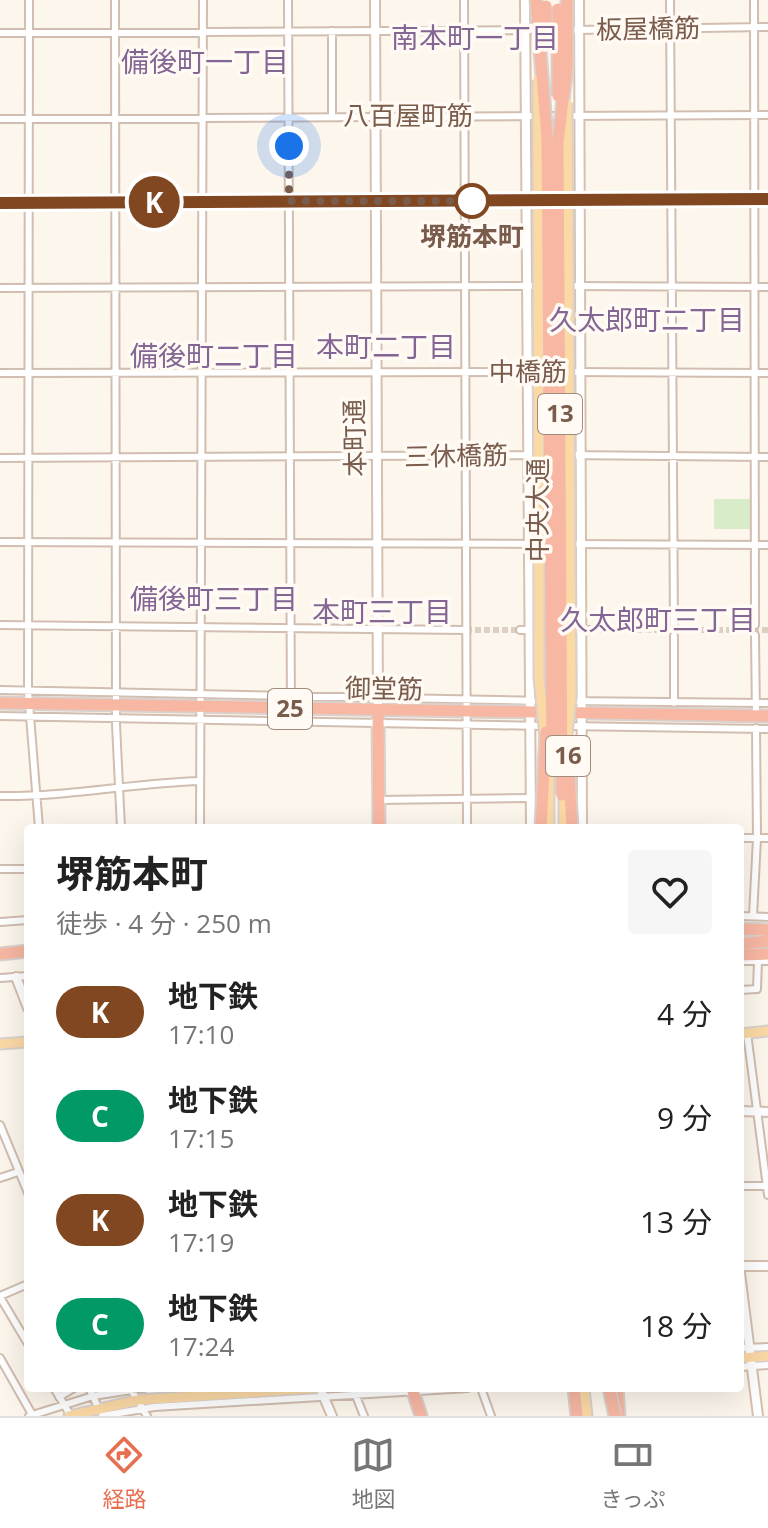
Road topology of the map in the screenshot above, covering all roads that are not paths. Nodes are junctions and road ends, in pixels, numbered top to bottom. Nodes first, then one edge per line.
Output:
1 (29, 0) edge
2 (115, 0) edge
3 (203, 0) edge
4 (288, 0) edge
5 (375, 0) edge
6 (464, 0) edge
7 (525, 0) edge
8 (537, 0) edge
9 (546, 0) edge
10 (558, 0) edge
11 (567, 0) edge
12 (579, 0) edge
13 (670, 0) edge
14 (754, 0) edge
15 (754, 27) junction
16 (768, 27) edge
17 (670, 29) junction
18 (375, 30) junction
19 (464, 30) junction
20 (525, 30) junction
21 (579, 30) junction
22 (202, 31) junction
23 (288, 31) junction
24 (332, 31) junction
25 (115, 32) junction
26 (0, 33) edge
27 (29, 33) junction
28 (671, 114) junction
29 (375, 115) junction
30 (463, 115) junction
31 (526, 115) junction
32 (579, 115) junction
33 (753, 115) junction
34 (768, 115) edge
35 (332, 116) junction
36 (288, 117) junction
37 (115, 118) junction
38 (202, 118) junction
39 (0, 119) edge
40 (29, 119) junction
41 (553, 140) junction
42 (580, 200) junction
43 (671, 200) junction
44 (289, 201) junction
45 (375, 201) junction
46 (463, 201) junction
47 (525, 201) junction
48 (754, 201) junction
49 (768, 201) edge
50 (202, 202) junction
51 (0, 203) edge
52 (29, 203) junction
53 (115, 203) junction
54 (376, 286) junction
55 (526, 286) junction
56 (581, 286) junction
57 (29, 287) junction
58 (115, 287) junction
59 (202, 287) junction
60 (289, 287) junction
61 (464, 287) junction
62 (672, 287) junction
63 (768, 287) edge
64 (0, 288) edge
65 (754, 288) junction
66 (201, 371) junction
67 (116, 372) junction
68 (290, 372) junction
69 (526, 372) junction
70 (581, 372) junction
71 (754, 372) junction
72 (0, 373) edge
73 (29, 373) junction
74 (377, 373) junction
75 (464, 373) junction
76 (672, 373) junction
77 (768, 373) edge
78 (201, 455) junction
79 (464, 455) junction
80 (526, 455) junction
81 (582, 455) junction
82 (115, 456) junction
83 (292, 456) junction
84 (378, 456) junction
85 (673, 456) junction
86 (755, 457) junction
87 (768, 457) edge
88 (0, 458) edge
89 (30, 459) junction
90 (202, 541) junction
91 (0, 542) edge
92 (29, 542) junction
93 (117, 543) junction
94 (292, 543) junction
95 (527, 544) junction
96 (582, 544) junction
97 (379, 545) junction
98 (465, 545) junction
99 (673, 545) junction
100 (755, 545) junction
101 (768, 545) edge
102 (0, 625) edge
103 (28, 625) junction
104 (755, 625) dead end
105 (116, 626) junction
106 (674, 626) dead end
107 (202, 627) junction
108 (292, 628) junction
109 (466, 630) junction
110 (524, 630) junction
111 (587, 630) junction
112 (378, 631) junction
113 (755, 635) dead end
114 (674, 636) dead end
115 (555, 686) junction
116 (0, 690) edge
117 (28, 691) junction
118 (116, 692) junction
119 (378, 698) junction
120 (465, 699) junction
121 (541, 700) junction
122 (201, 701) junction
123 (569, 701) junction
124 (0, 703) edge
125 (674, 703) junction
126 (768, 703) edge
127 (28, 704) junction
128 (529, 706) junction
129 (291, 709) junction
130 (116, 712) junction
131 (556, 713) junction
132 (0, 716) edge
133 (759, 716) edge
134 (29, 717) junction
135 (578, 717) junction
136 (378, 718) junction
137 (465, 718) junction
138 (201, 720) junction
139 (530, 726) junction
140 (542, 726) junction
141 (768, 729) edge
142 (200, 781) junction
143 (757, 782) junction
144 (768, 782) edge
145 (117, 789) junction
146 (0, 796) edge
147 (37, 797) junction
148 (531, 798) junction
149 (467, 799) junction
150 (379, 800) junction
151 (39, 824) edge
152 (121, 824) edge
153 (200, 824) edge
154 (379, 824) edge
155 (467, 824) edge
156 (531, 824) edge
157 (541, 824) edge
158 (550, 824) edge
159 (550, 824) edge
160 (563, 824) edge
161 (563, 824) edge
162 (572, 824) edge
163 (582, 824) edge
164 (744, 838) edge
165 (757, 838) junction
166 (768, 838) edge
167 (0, 869) edge
168 (24, 869) edge
169 (744, 916) edge
170 (753, 916) junction
171 (768, 917) edge
172 (24, 920) edge
173 (0, 922) edge
174 (744, 929) edge
175 (768, 930) edge
176 (768, 941) edge
177 (744, 942) edge
178 (24, 951) edge
179 (0, 954) edge
180 (763, 958) edge
181 (768, 961) edge
182 (24, 976) edge
183 (16, 977) junction
184 (0, 978) edge
185 (744, 990) edge
186 (24, 998) edge
187 (768, 1031) edge
188 (744, 1033) edge
189 (744, 1039) edge
190 (24, 1042) edge
191 (0, 1044) edge
192 (744, 1111) edge
193 (757, 1112) junction
194 (768, 1112) edge
195 (0, 1125) edge
196 (18, 1172) junction
197 (0, 1178) edge
198 (24, 1185) edge
199 (744, 1186) edge
200 (768, 1186) edge
201 (768, 1195) edge
202 (744, 1266) edge
203 (768, 1266) edge
204 (24, 1286) edge
205 (0, 1296) edge
206 (744, 1314) edge
207 (24, 1337) edge
208 (768, 1347) edge
209 (748, 1355) edge
210 (768, 1356) edge
211 (0, 1358) edge
212 (768, 1365) edge
213 (56, 1392) edge
214 (67, 1392) edge
215 (91, 1392) edge
216 (115, 1392) edge
217 (133, 1392) edge
218 (274, 1392) edge
219 (321, 1392) edge
220 (393, 1392) edge
221 (413, 1392) edge
222 (482, 1392) edge
223 (573, 1392) edge
224 (582, 1392) edge
225 (610, 1392) edge
226 (619, 1392) edge
227 (93, 1396) junction
228 (356, 1396) junction
229 (59, 1397) junction
230 (324, 1398) junction
231 (64, 1404) junction
232 (140, 1404) junction
233 (102, 1414) edge
234 (32, 1416) edge
235 (71, 1416) edge
236 (147, 1416) edge
237 (332, 1416) edge
238 (364, 1416) edge
239 (421, 1416) edge
240 (491, 1416) edge
241 (579, 1416) edge
242 (617, 1416) edge
243 (758, 1416) edge

1 - 27 street
2 - 25 street
3 - 22 street
4 - 23 street
5 - 18 street, 本町通
6 - 19 street
7 - 20 street, 中央大通
8 - 41 highway, 13, bridge
8 - 158 main road, 中央大通, bridge
9 - 41 highway, bridge
10 - 41 highway, 13, bridge
11 - 41 highway, 13, bridge
11 - 160 main road, 中央大通, bridge
12 - 21 street, 中央大通
13 - 17 street
14 - 15 street
15 - 16 street, 板屋橋筋
15 - 17 street, 板屋橋筋
15 - 33 street
17 - 21 street, 板屋橋筋
17 - 28 street
18 - 19 street, 板屋橋筋
18 - 24 street, 板屋橋筋
18 - 29 street, 本町通
19 - 20 street, 板屋橋筋
19 - 30 street
20 - 21 street, 板屋橋筋
20 - 31 street, 中央大通
21 - 32 street, 中央大通
22 - 23 street, 板屋橋筋
22 - 25 street, 板屋橋筋
22 - 38 street
23 - 24 street, 板屋橋筋
23 - 36 street
24 - 35 street
25 - 27 street, 板屋橋筋
25 - 37 street
26 - 27 street, 板屋橋筋
27 - 40 street
28 - 32 street, 八百屋町筋
28 - 33 street, 八百屋町筋
28 - 43 street
29 - 30 street, 八百屋町筋
29 - 35 street, 八百屋町筋
29 - 45 street, 本町通
30 - 31 street, 八百屋町筋
30 - 46 street
31 - 32 street, 八百屋町筋
31 - 47 street, 中央大通
32 - 42 street, 中央大通
33 - 34 street, 八百屋町筋
33 - 48 street
35 - 36 street, 八百屋町筋
36 - 38 street, 八百屋町筋
36 - 44 street
37 - 38 street, 八百屋町筋
37 - 40 street, 八百屋町筋
37 - 53 street
38 - 50 street
39 - 40 street, 八百屋町筋
40 - 52 street
41 - 115 highway, 13, bridge
42 - 43 street
42 - 47 street
42 - 56 street, 中央大通
43 - 48 street
43 - 62 street
44 - 45 street
44 - 50 street
44 - 60 street
45 - 46 street
45 - 54 street, 本町通
46 - 47 street
46 - 61 street
47 - 55 street, 中央大通
48 - 49 street
48 - 65 street
50 - 53 street
50 - 59 street
51 - 52 street
52 - 53 street
52 - 57 street
53 - 58 street
54 - 60 street
54 - 61 street
54 - 74 street, 本町通
55 - 56 street
55 - 61 street
55 - 69 street, 中央大通
56 - 62 street
56 - 70 street, 中央大通
57 - 58 street
57 - 64 street
57 - 73 street
58 - 59 street
58 - 67 street
59 - 60 street
59 - 66 street
60 - 68 street
61 - 75 street
62 - 65 street
62 - 76 street
63 - 65 street
65 - 71 street
66 - 67 street, 中橋筋
66 - 68 street, 中橋筋
66 - 78 street
67 - 73 street, 中橋筋
67 - 82 street
68 - 74 street, 中橋筋
68 - 83 street
69 - 70 street, 中橋筋
69 - 75 street, 中橋筋
69 - 80 street, 中央大通
70 - 76 street, 中橋筋
70 - 81 street, 中央大通
71 - 76 street, 中橋筋
71 - 77 street, 中橋筋
71 - 86 street
72 - 73 street, 中橋筋
73 - 89 street
74 - 75 street, 中橋筋
74 - 84 street, 本町通
75 - 79 street
76 - 85 street
78 - 82 street, 三休橋筋
78 - 83 street, 三休橋筋
78 - 90 street
79 - 80 street, 三休橋筋
79 - 84 street, 三休橋筋
79 - 98 street
80 - 81 street, 三休橋筋
80 - 95 street, 中央大通
81 - 85 street, 三休橋筋
81 - 96 street, 中央大通
82 - 89 street, 三休橋筋
82 - 93 street
83 - 84 street, 三休橋筋
83 - 94 street
84 - 97 street, 本町通
85 - 86 street, 三休橋筋
85 - 99 street
86 - 87 street, 三休橋筋
86 - 100 street
88 - 89 street, 三休橋筋
89 - 92 street
90 - 93 street
90 - 94 street
90 - 107 street
91 - 92 street
92 - 93 street
92 - 103 street
93 - 105 street
94 - 97 street
94 - 108 street
95 - 96 street
95 - 98 street
95 - 110 street, 中央大通
96 - 99 street
96 - 111 street, 中央大通
97 - 98 street
97 - 112 street, 本町通
98 - 109 street
99 - 100 street
99 - 106 street
100 - 101 street
100 - 104 street
102 - 103 street
103 - 105 street
103 - 117 street
105 - 107 street
105 - 118 street
107 - 108 street
107 - 122 street
108 - 112 street
108 - 129 street
109 - 112 street
109 - 120 street
110 - 111 street
110 - 128 street, 中央大通
111 - 135 street, 中央大通
112 - 119 street, 本町通
113 - 133 street
114 - 125 street
115 - 157 highway, 16, bridge
115 - 159 highway, 13, bridge
115 - 161 highway, bridge
115 - 162 highway, 16, bridge
116 - 117 street
117 - 118 street
117 - 127 street
118 - 122 street
118 - 130 street
119 - 120 street
119 - 129 street
119 - 136 street, 本町通
120 - 128 street
120 - 137 street
121 - 123 street
121 - 128 street
121 - 131 street
122 - 129 highway, 御堂筋 / 25
122 - 130 highway, 御堂筋 / 25
122 - 138 street
123 - 131 street
123 - 135 street
124 - 127 highway, 御堂筋 / 25
125 - 133 street
125 - 135 street
126 - 133 street
127 - 130 highway, 御堂筋 / 25
127 - 134 street
128 - 131 highway, 御堂筋 / 25
128 - 137 highway, 御堂筋 / 25
128 - 139 street, 中央大通
129 - 136 highway, 御堂筋 / 25
129 - 138 street
130 - 134 street
130 - 138 street
130 - 145 street
131 - 135 highway, 御堂筋 / 25
131 - 140 street
132 - 134 street
133 - 135 highway, 御堂筋 / 25
133 - 141 street
133 - 143 street
134 - 147 street
135 - 140 street
135 - 163 street, 中央大通
136 - 137 highway, 御堂筋 / 25
136 - 150 highway, 本町通
137 - 139 street
137 - 149 street
138 - 142 street
139 - 140 street
139 - 148 street
142 - 145 street
142 - 153 street
143 - 144 street
143 - 165 street
145 - 147 street
145 - 152 street
146 - 147 street
147 - 151 street
148 - 149 street
148 - 156 street
149 - 150 street
149 - 155 street
150 - 154 highway, 本町通
164 - 165 street
165 - 166 street
165 - 170 street
167 - 168 street
169 - 170 street
170 - 171 street
172 - 173 street
174 - 175 highway
176 - 177 highway
178 - 179 highway
180 - 181 street
180 - 185 street
182 - 183 street
183 - 184 street
183 - 186 street
187 - 188 main road
189 - 193 street
190 - 191 main road
192 - 193 street
193 - 194 street
193 - 200 street
195 - 196 street
196 - 197 street
196 - 198 street
199 - 200 street
200 - 201 street
202 - 203 street
204 - 205 street
205 - 207 street
206 - 209 street
208 - 209 street
209 - 210 main road
209 - 212 street
209 - 243 street
211 - 234 street
213 - 229 street
214 - 229 street
215 - 227 street
216 - 227 street
217 - 232 street
218 - 232 main road
219 - 230 street
220 - 228 street
221 - 239 highway
222 - 240 street
223 - 241 highway
224 - 241 highway
225 - 242 highway, bridge
226 - 242 highway, bridge
227 - 231 street
227 - 233 street
228 - 230 street
228 - 238 street
229 - 231 street
230 - 232 street
230 - 237 street
231 - 234 street
231 - 235 street
232 - 233 main road
232 - 236 street
233 - 235 main road

